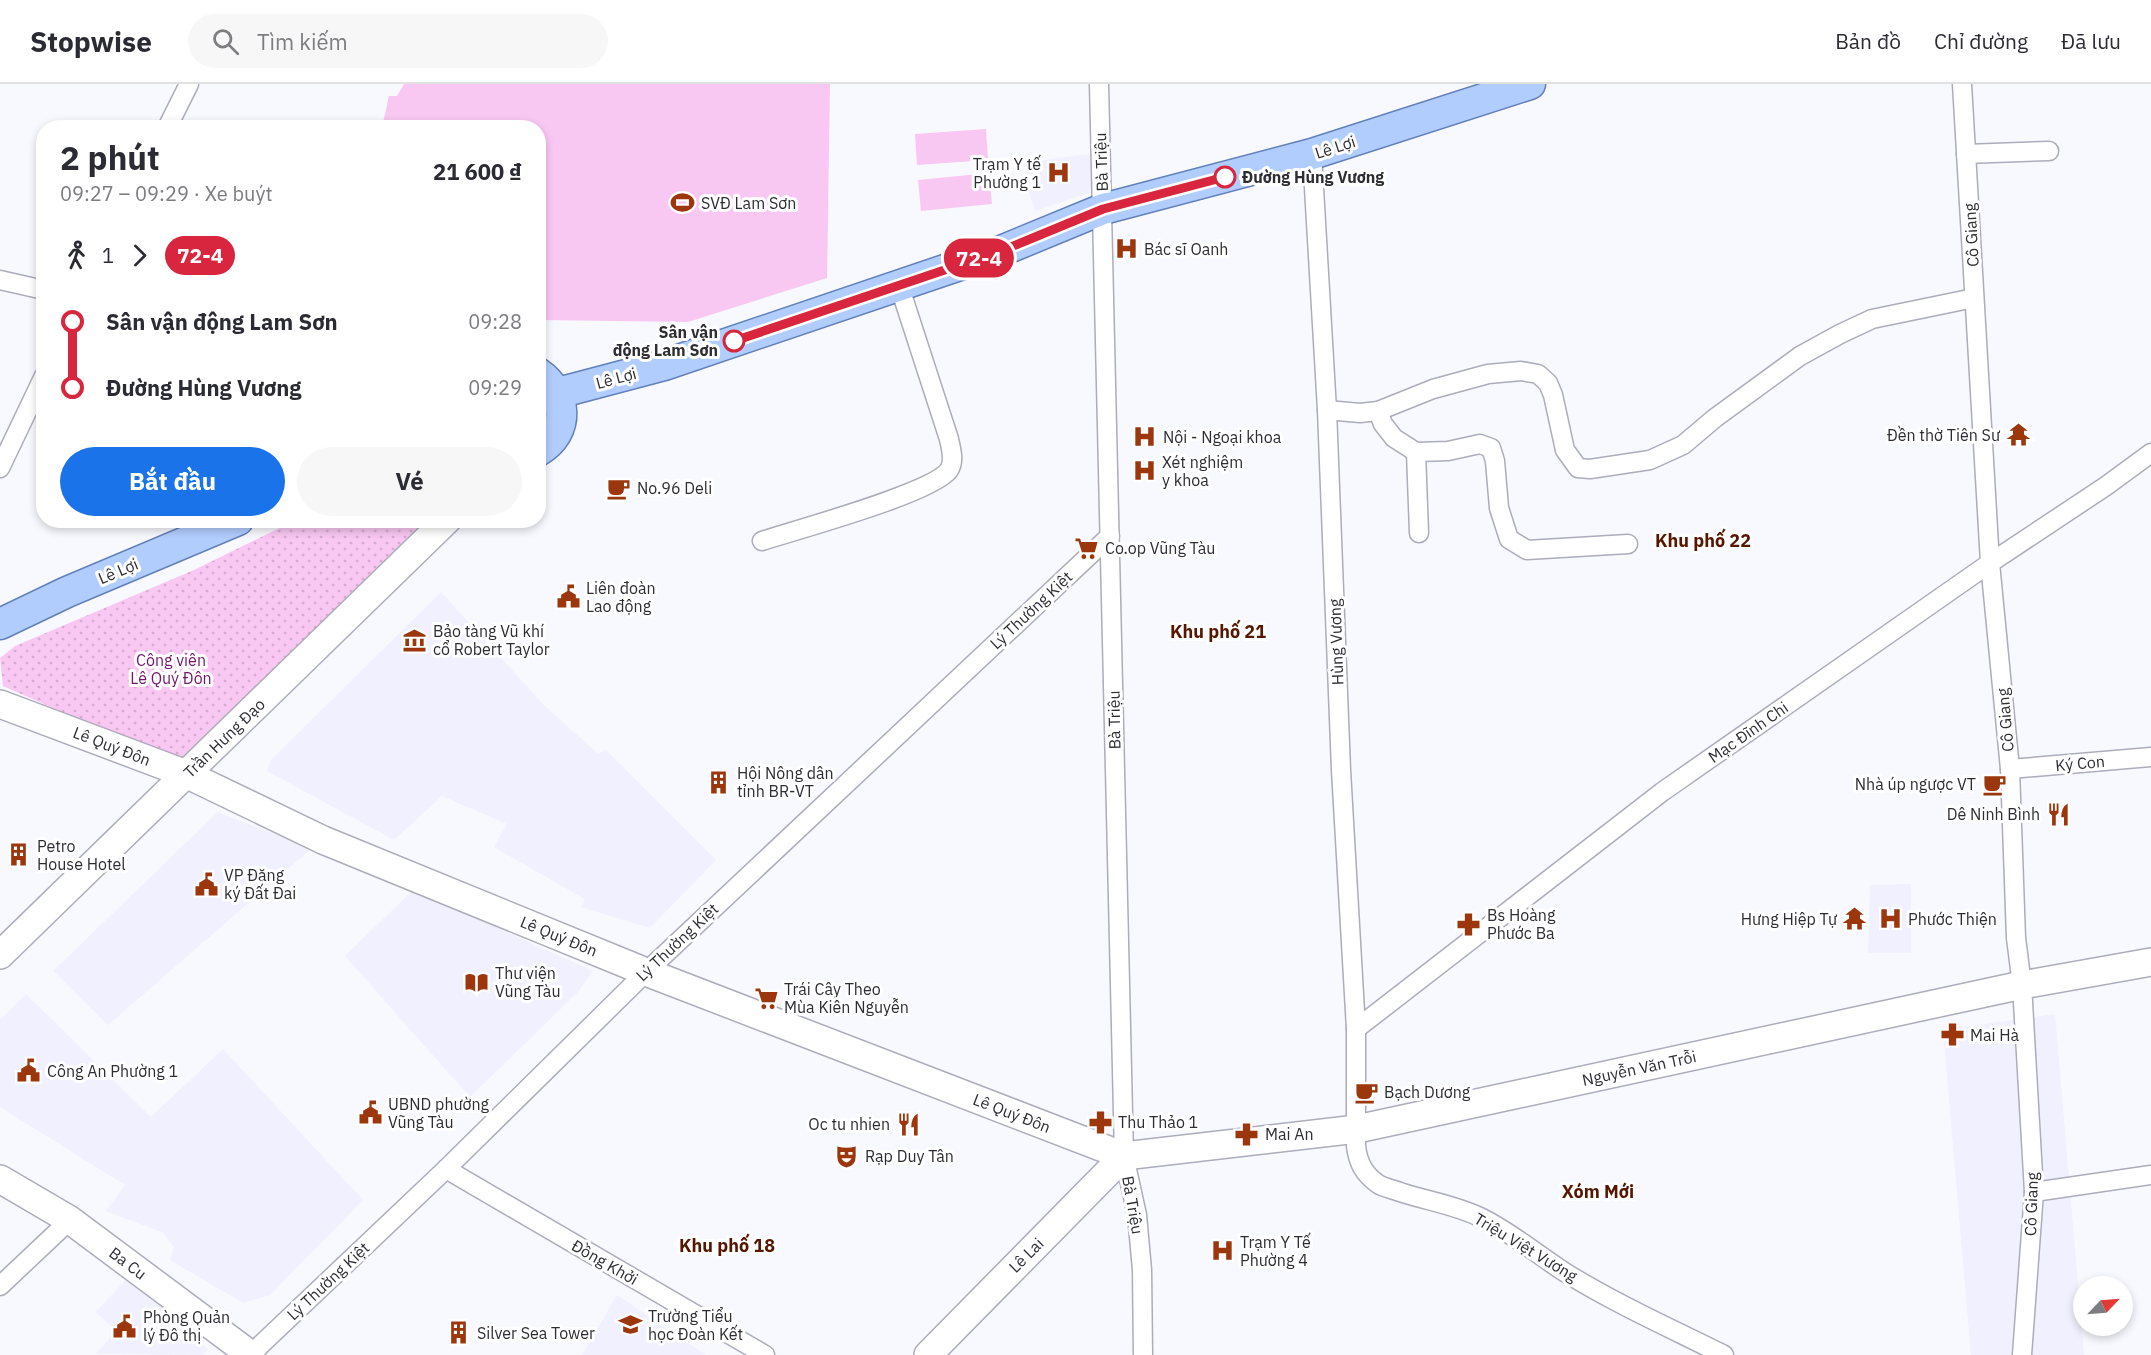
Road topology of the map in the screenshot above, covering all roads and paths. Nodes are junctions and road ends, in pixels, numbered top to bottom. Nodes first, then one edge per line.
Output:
1 (189, 84) edge
2 (1099, 84) edge
3 (1530, 84) edge
4 (1962, 84) edge
5 (171, 120) edge
6 (2049, 151) dead end
7 (1312, 154) junction
8 (1966, 154) junction
9 (1103, 209) junction
10 (0, 280) edge
11 (899, 285) junction
12 (36, 288) edge
13 (1974, 298) junction
14 (548, 383) edge
15 (36, 393) edge
16 (1327, 410) junction
17 (1378, 411) junction
18 (546, 447) edge
19 (1416, 452) junction
20 (2151, 453) edge
21 (0, 468) edge
22 (219, 528) edge
23 (439, 528) edge
24 (1419, 533) dead end
25 (1110, 536) junction
26 (762, 541) dead end
27 (1628, 544) dead end
28 (1990, 563) junction
29 (0, 624) edge
30 (0, 704) edge
31 (2151, 757) edge
32 (2010, 770) junction
33 (186, 774) junction
34 (0, 955) edge
35 (2151, 962) edge
36 (646, 972) junction
37 (2022, 985) junction
38 (1356, 1029) junction
39 (1357, 1129) junction
40 (1124, 1156) junction
41 (446, 1169) junction
42 (2151, 1175) edge
43 (0, 1179) edge
44 (2034, 1192) junction
45 (70, 1220) junction
46 (0, 1286) edge
47 (250, 1355) edge
48 (765, 1355) edge
49 (928, 1355) edge
50 (1143, 1355) edge
51 (1724, 1355) edge
52 (2022, 1355) edge

1 - 5 street
2 - 9 street, Bà Triệu
3 - 7 main road, Lê Lợi
4 - 8 street, Cô Giang
6 - 8 street
7 - 9 main road, Lê Lợi
7 - 16 street, Hùng Vương
8 - 13 street, Cô Giang
9 - 11 main road, Lê Lợi
9 - 25 street, Bà Triệu
10 - 12 street
11 - 14 main road, Lê Lợi
11 - 26 street
13 - 17 street
13 - 28 street, Cô Giang
14 - 18 main road
15 - 21 street
16 - 17 street
16 - 38 street, Hùng Vương
17 - 19 street
19 - 24 street
19 - 27 street
20 - 28 street, Mạc Đĩnh Chi
22 - 29 main road, Lê Lợi
23 - 33 street, Trần Hưng Đạo
25 - 36 street, Lý Thường Kiệt
25 - 40 street, Bà Triệu
28 - 32 street, Cô Giang
28 - 38 street, Mạc Đĩnh Chi
30 - 33 street, Lê Quý Đôn
31 - 32 street, Ký Con
32 - 37 street, Cô Giang
33 - 34 street, Trần Hưng Đạo
33 - 36 street, Lê Quý Đôn
35 - 37 street, Nguyễn Văn Trỗi
36 - 40 street, Lê Quý Đôn
36 - 41 street, Lý Thường Kiệt
37 - 39 street, Nguyễn Văn Trỗi
37 - 44 street, Cô Giang
38 - 39 street, Hùng Vương
39 - 40 street, Nguyễn Văn Trỗi
39 - 51 street, Triệu Việt Vương
40 - 49 street, Lê Lai
40 - 50 street, Bà Triệu
41 - 47 street, Lý Thường Kiệt
41 - 48 street, Đồng Khởi
42 - 44 street
43 - 45 street, Ba Cu
44 - 52 street, Cô Giang
45 - 46 street
45 - 47 street, Ba Cu

